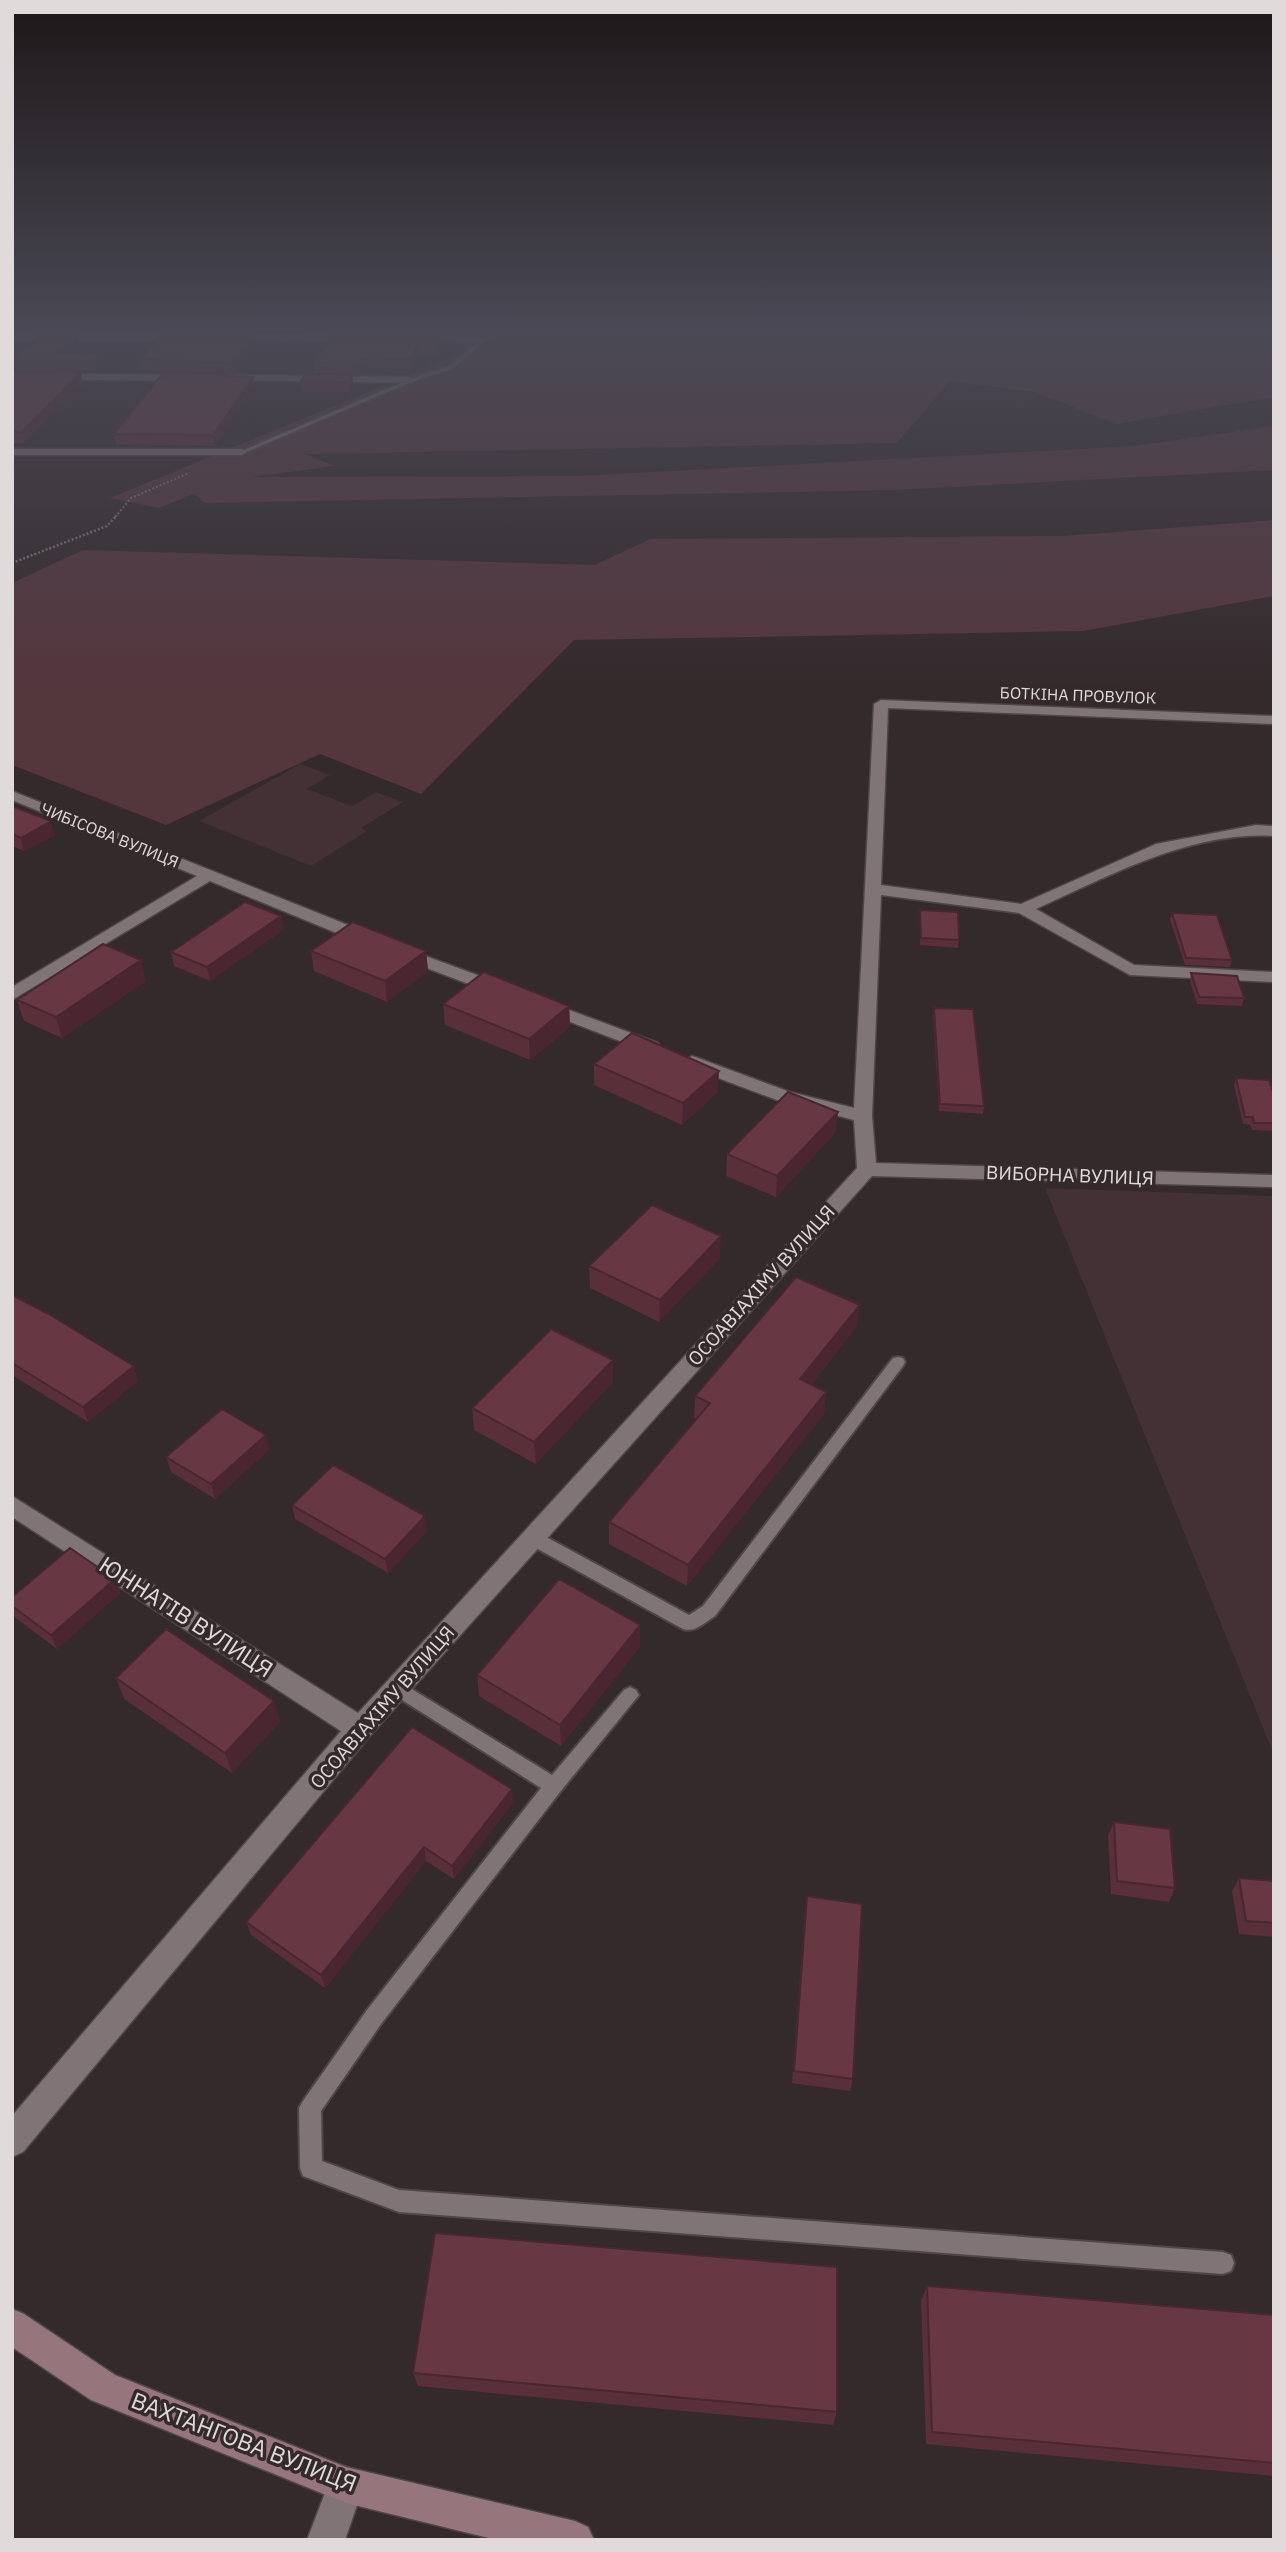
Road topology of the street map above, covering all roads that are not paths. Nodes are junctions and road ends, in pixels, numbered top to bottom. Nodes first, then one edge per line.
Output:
1 (251, 448) edge
2 (12, 452) edge
3 (242, 452) joint
4 (1274, 720) edge
5 (12, 795) edge
6 (1274, 831) edge
7 (209, 875) junction
8 (874, 889) junction
9 (1023, 909) junction
10 (1274, 977) edge
11 (12, 995) edge
12 (863, 1116) junction
13 (867, 1169) junction
14 (1274, 1181) edge
15 (898, 1363) dead end
16 (12, 1505) edge
17 (533, 1538) junction
18 (397, 1688) junction
19 (630, 1695) dead end
20 (360, 1729) junction
21 (554, 1786) junction
22 (12, 2141) edge
23 (1223, 2263) dead end
24 (12, 2326) edge
25 (346, 2484) junction
26 (326, 2540) edge
27 (575, 2540) edge

1 - 3 lane
2 - 3 street
4 - 8 street, БОТКІНА ПРОВУЛОК
5 - 7 street, ЧИБІСОВА ВУЛИЦЯ
6 - 9 street
7 - 11 street
7 - 12 street
8 - 9 street
8 - 12 street
9 - 10 street
12 - 13 street
13 - 14 street, ВИБОРНА ВУЛИЦЯ
13 - 17 street, ОСОАВІАХІМУ ВУЛИЦЯ
15 - 17 lane
16 - 20 street, ЮННАТІВ ВУЛИЦЯ
17 - 18 street, ОСОАВІАХІМУ ВУЛИЦЯ
18 - 20 street, ОСОАВІАХІМУ ВУЛИЦЯ
18 - 21 lane
19 - 21 lane
20 - 22 street, ОСОАВІАХІМУ ВУЛИЦЯ
21 - 23 lane
24 - 25 main road, ВАХТАНГОВА ВУЛИЦЯ
25 - 26 street
25 - 27 main road, ВАХТАНГОВА ВУЛИЦЯ

